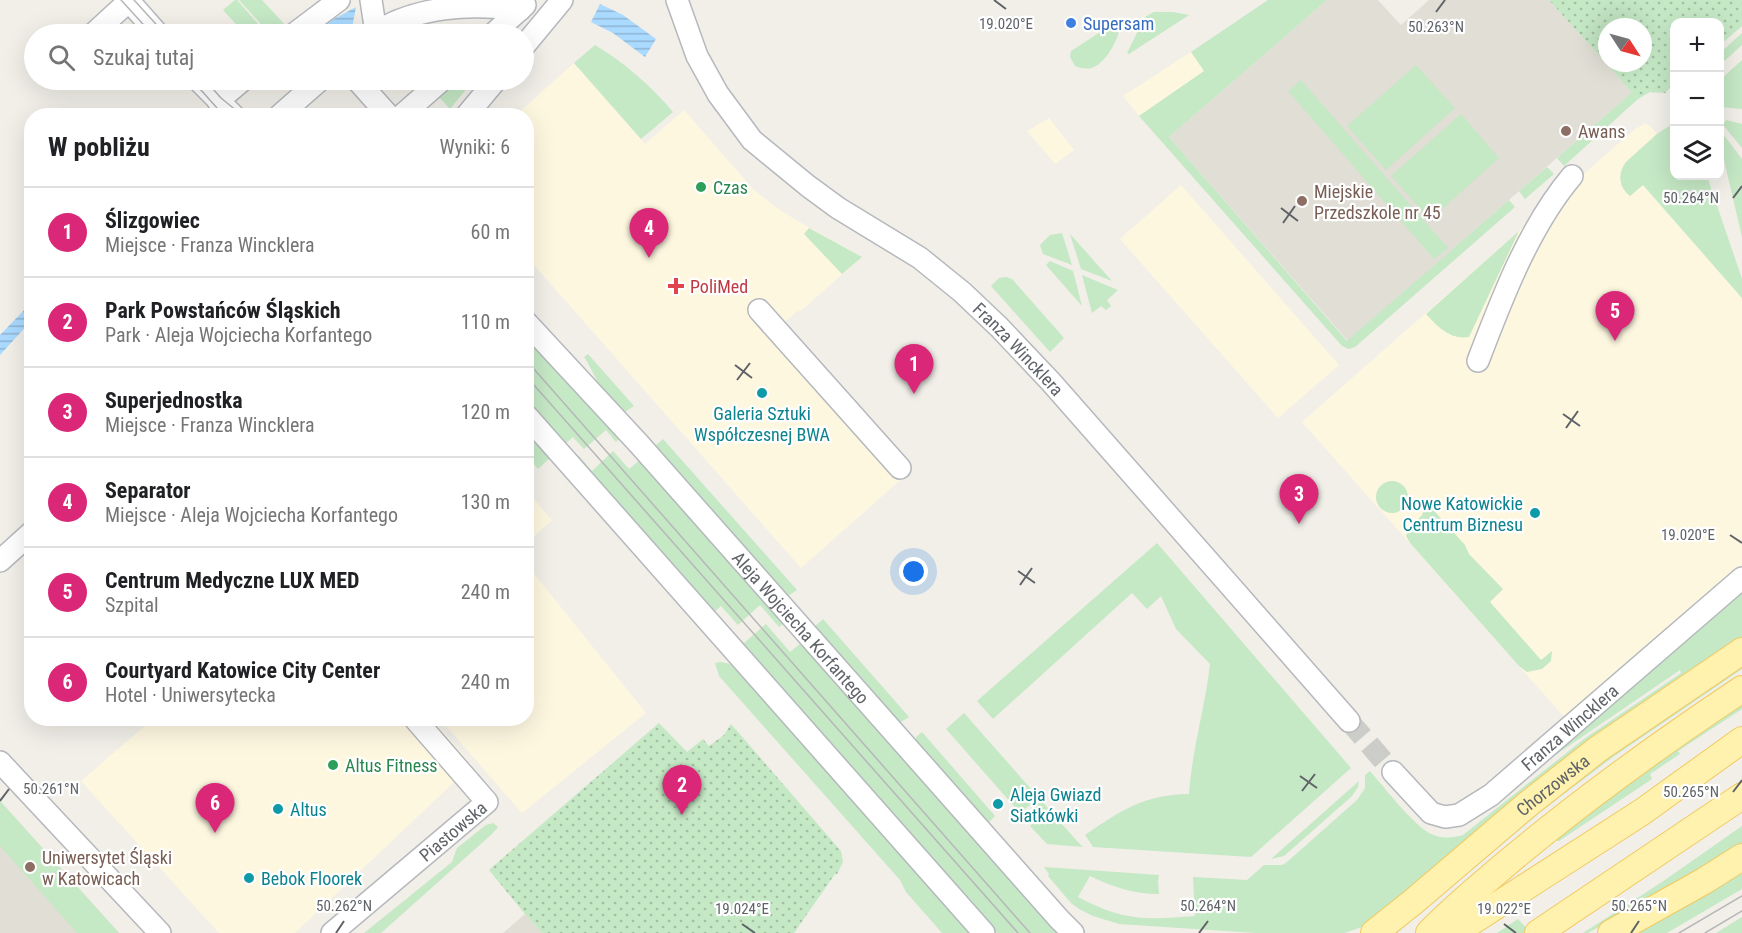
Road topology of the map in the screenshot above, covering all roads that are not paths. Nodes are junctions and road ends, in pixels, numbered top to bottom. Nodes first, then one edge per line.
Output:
1 (339, 0) edge
2 (371, 0) edge
3 (562, 0) edge
4 (678, 0) edge
5 (525, 5) edge
6 (142, 12) edge
7 (115, 24) edge
8 (307, 24) edge
9 (374, 24) edge
10 (391, 24) edge
11 (504, 24) edge
12 (534, 34) edge
13 (208, 90) edge
14 (232, 90) edge
15 (309, 90) edge
16 (366, 90) edge
17 (431, 90) edge
18 (488, 90) edge
19 (219, 101) junction
20 (226, 108) edge
21 (288, 108) edge
22 (382, 108) edge
23 (410, 108) edge
24 (473, 108) edge
25 (1572, 176) dead end
26 (759, 310) dead end
27 (534, 331) edge
28 (1478, 361) dead end
29 (534, 424) edge
30 (900, 468) dead end
31 (24, 539) edge
32 (0, 561) edge
33 (1742, 578) edge
34 (1742, 651) edge
35 (1742, 689) edge
36 (1349, 721) tunnel mouth
37 (421, 726) edge
38 (1742, 740) edge
39 (0, 762) edge
40 (1393, 772) tunnel mouth
41 (1742, 796) edge
42 (1742, 856) edge
43 (160, 933) edge
44 (332, 933) edge
45 (984, 933) edge
46 (1073, 933) edge
47 (1374, 933) edge
48 (1428, 933) edge
49 (1454, 933) edge
50 (1538, 933) edge
51 (1611, 933) edge

1 - 8 street
2 - 9 street
3 - 12 street
4 - 36 street, Franza Wincklera
5 - 10 street
5 - 11 street
6 - 7 street
13 - 19 street
14 - 19 street
15 - 21 street
16 - 22 street
17 - 23 street
18 - 24 street
19 - 20 street
25 - 28 street
26 - 30 street
27 - 46 street, Aleja Wojciecha Korfantego
29 - 45 street
31 - 32 street
33 - 40 street, Franza Wincklera
34 - 47 main road, Chorzowska
35 - 48 main road
37 - 44 street, Piastowska
38 - 49 main road
39 - 43 street
41 - 50 main road
42 - 51 main road

